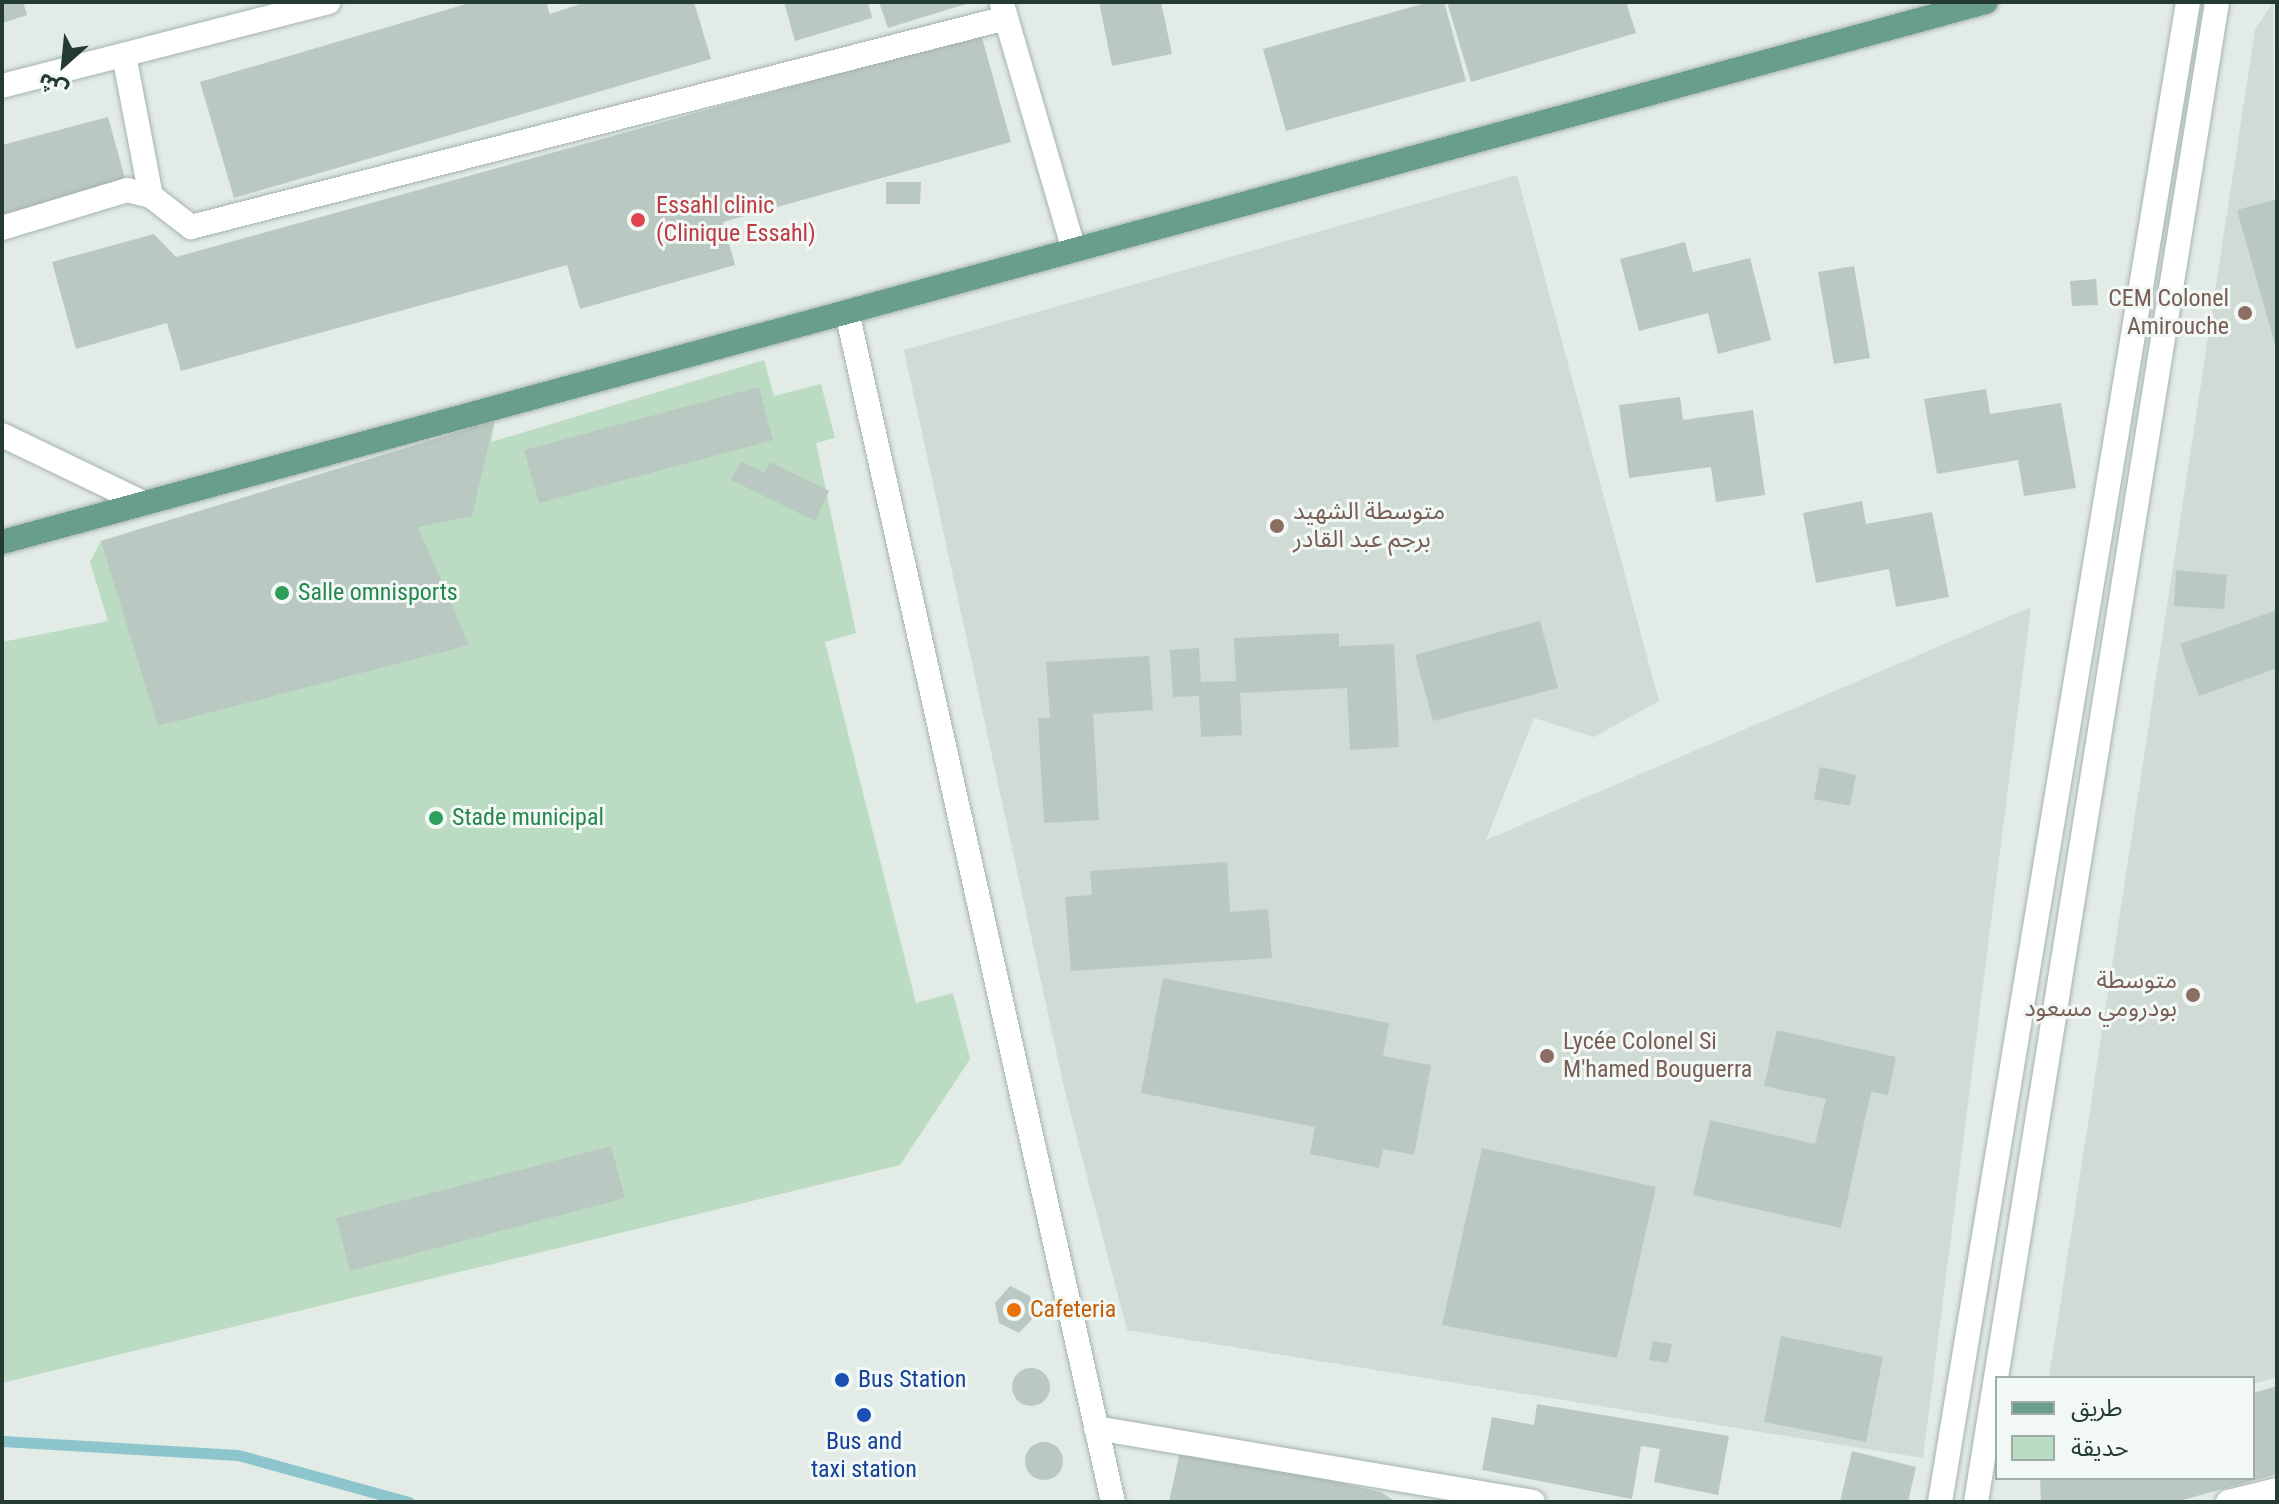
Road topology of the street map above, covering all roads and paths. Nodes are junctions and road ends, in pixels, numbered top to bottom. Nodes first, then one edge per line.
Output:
1 (328, 2) edge
2 (1986, 2) edge
3 (2188, 2) edge
4 (2217, 2) edge
5 (1003, 10) edge
6 (124, 55) junction
7 (2, 86) edge
8 (151, 196) junction
9 (2, 228) edge
10 (1074, 250) junction
11 (847, 312) junction
12 (2, 435) edge
13 (143, 503) junction
14 (2, 542) edge
15 (1996, 1376) edge
16 (1995, 1384) edge
17 (1096, 1428) junction
18 (2277, 1490) edge
19 (1113, 1502) edge
20 (1533, 1502) edge
21 (1940, 1502) edge
22 (1976, 1502) edge
23 (2228, 1502) edge

1 - 6 street
2 - 10 main road
3 - 21 street
4 - 15 street
5 - 8 street
5 - 10 street
6 - 7 street
6 - 8 street
8 - 9 street
10 - 11 main road
11 - 13 main road
11 - 17 street
12 - 13 street
13 - 14 main road
16 - 22 street
17 - 19 street
17 - 20 street
18 - 23 street

